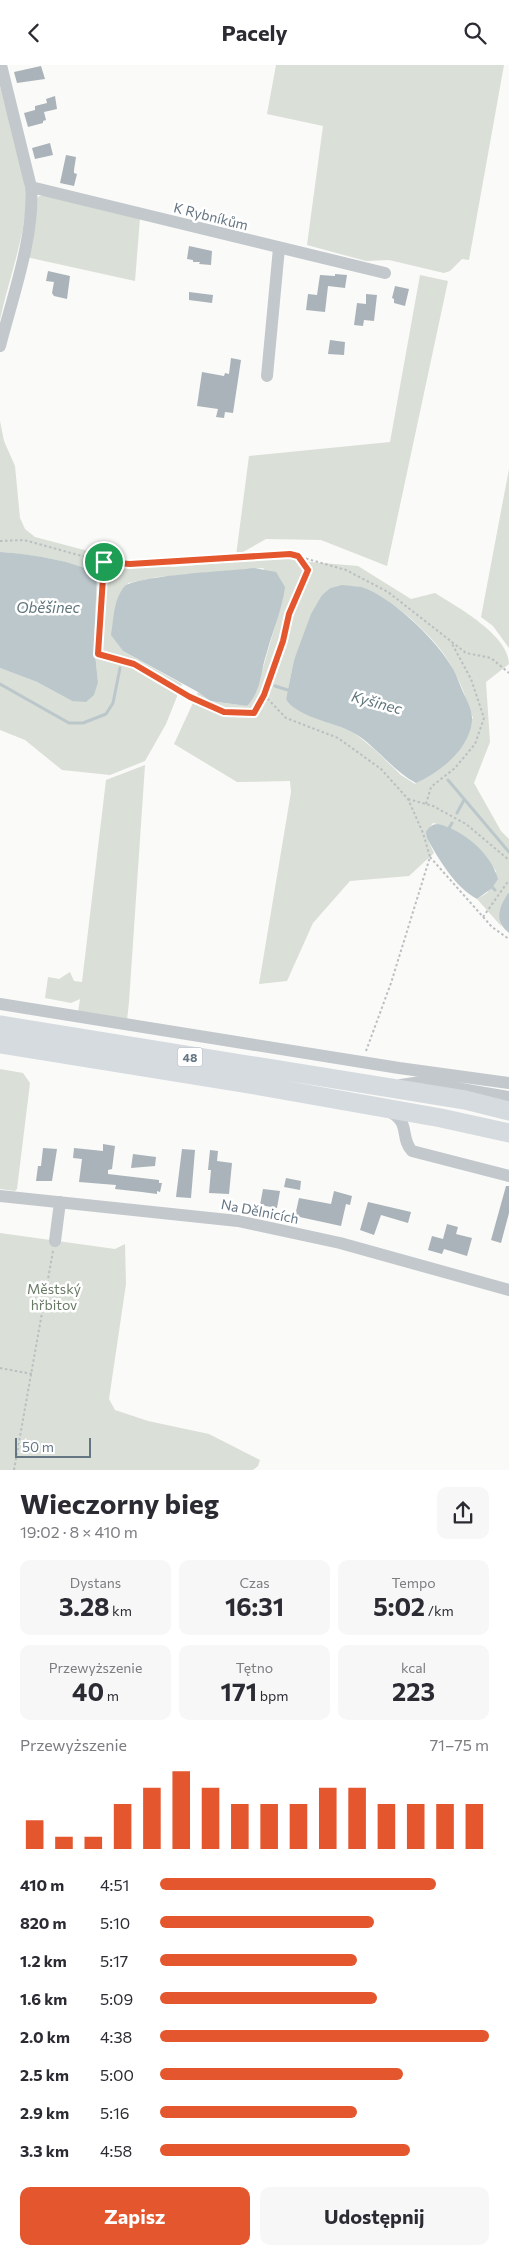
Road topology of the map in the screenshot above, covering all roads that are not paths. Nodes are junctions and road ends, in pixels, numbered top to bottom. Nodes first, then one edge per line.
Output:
1 (1, 65) edge
2 (31, 187) junction
3 (279, 248) junction
4 (385, 273) dead end
5 (0, 346) edge
6 (267, 376) dead end
7 (0, 1004) edge
8 (0, 1025) edge
9 (0, 1043) edge
10 (509, 1083) edge
11 (380, 1088) junction
12 (509, 1097) edge
13 (377, 1107) junction
14 (509, 1111) edge
15 (441, 1118) junction
16 (406, 1133) junction
17 (509, 1133) edge
18 (509, 1176) edge
19 (0, 1196) edge
20 (60, 1202) junction
21 (54, 1241) road end
22 (509, 1289) edge

1 - 2 street
2 - 3 street, K Rybníkům
2 - 5 street
3 - 4 street, K Rybníkům
3 - 6 street
7 - 10 street
8 - 11 highway, 48
9 - 13 highway, 48
11 - 12 street
11 - 14 highway, 48
13 - 15 highway, 48
13 - 16 street
15 - 16 street
15 - 17 highway, 48
16 - 18 street
19 - 20 street, Na Dělnicích
20 - 21 street
20 - 22 street, Na Dělnicích

